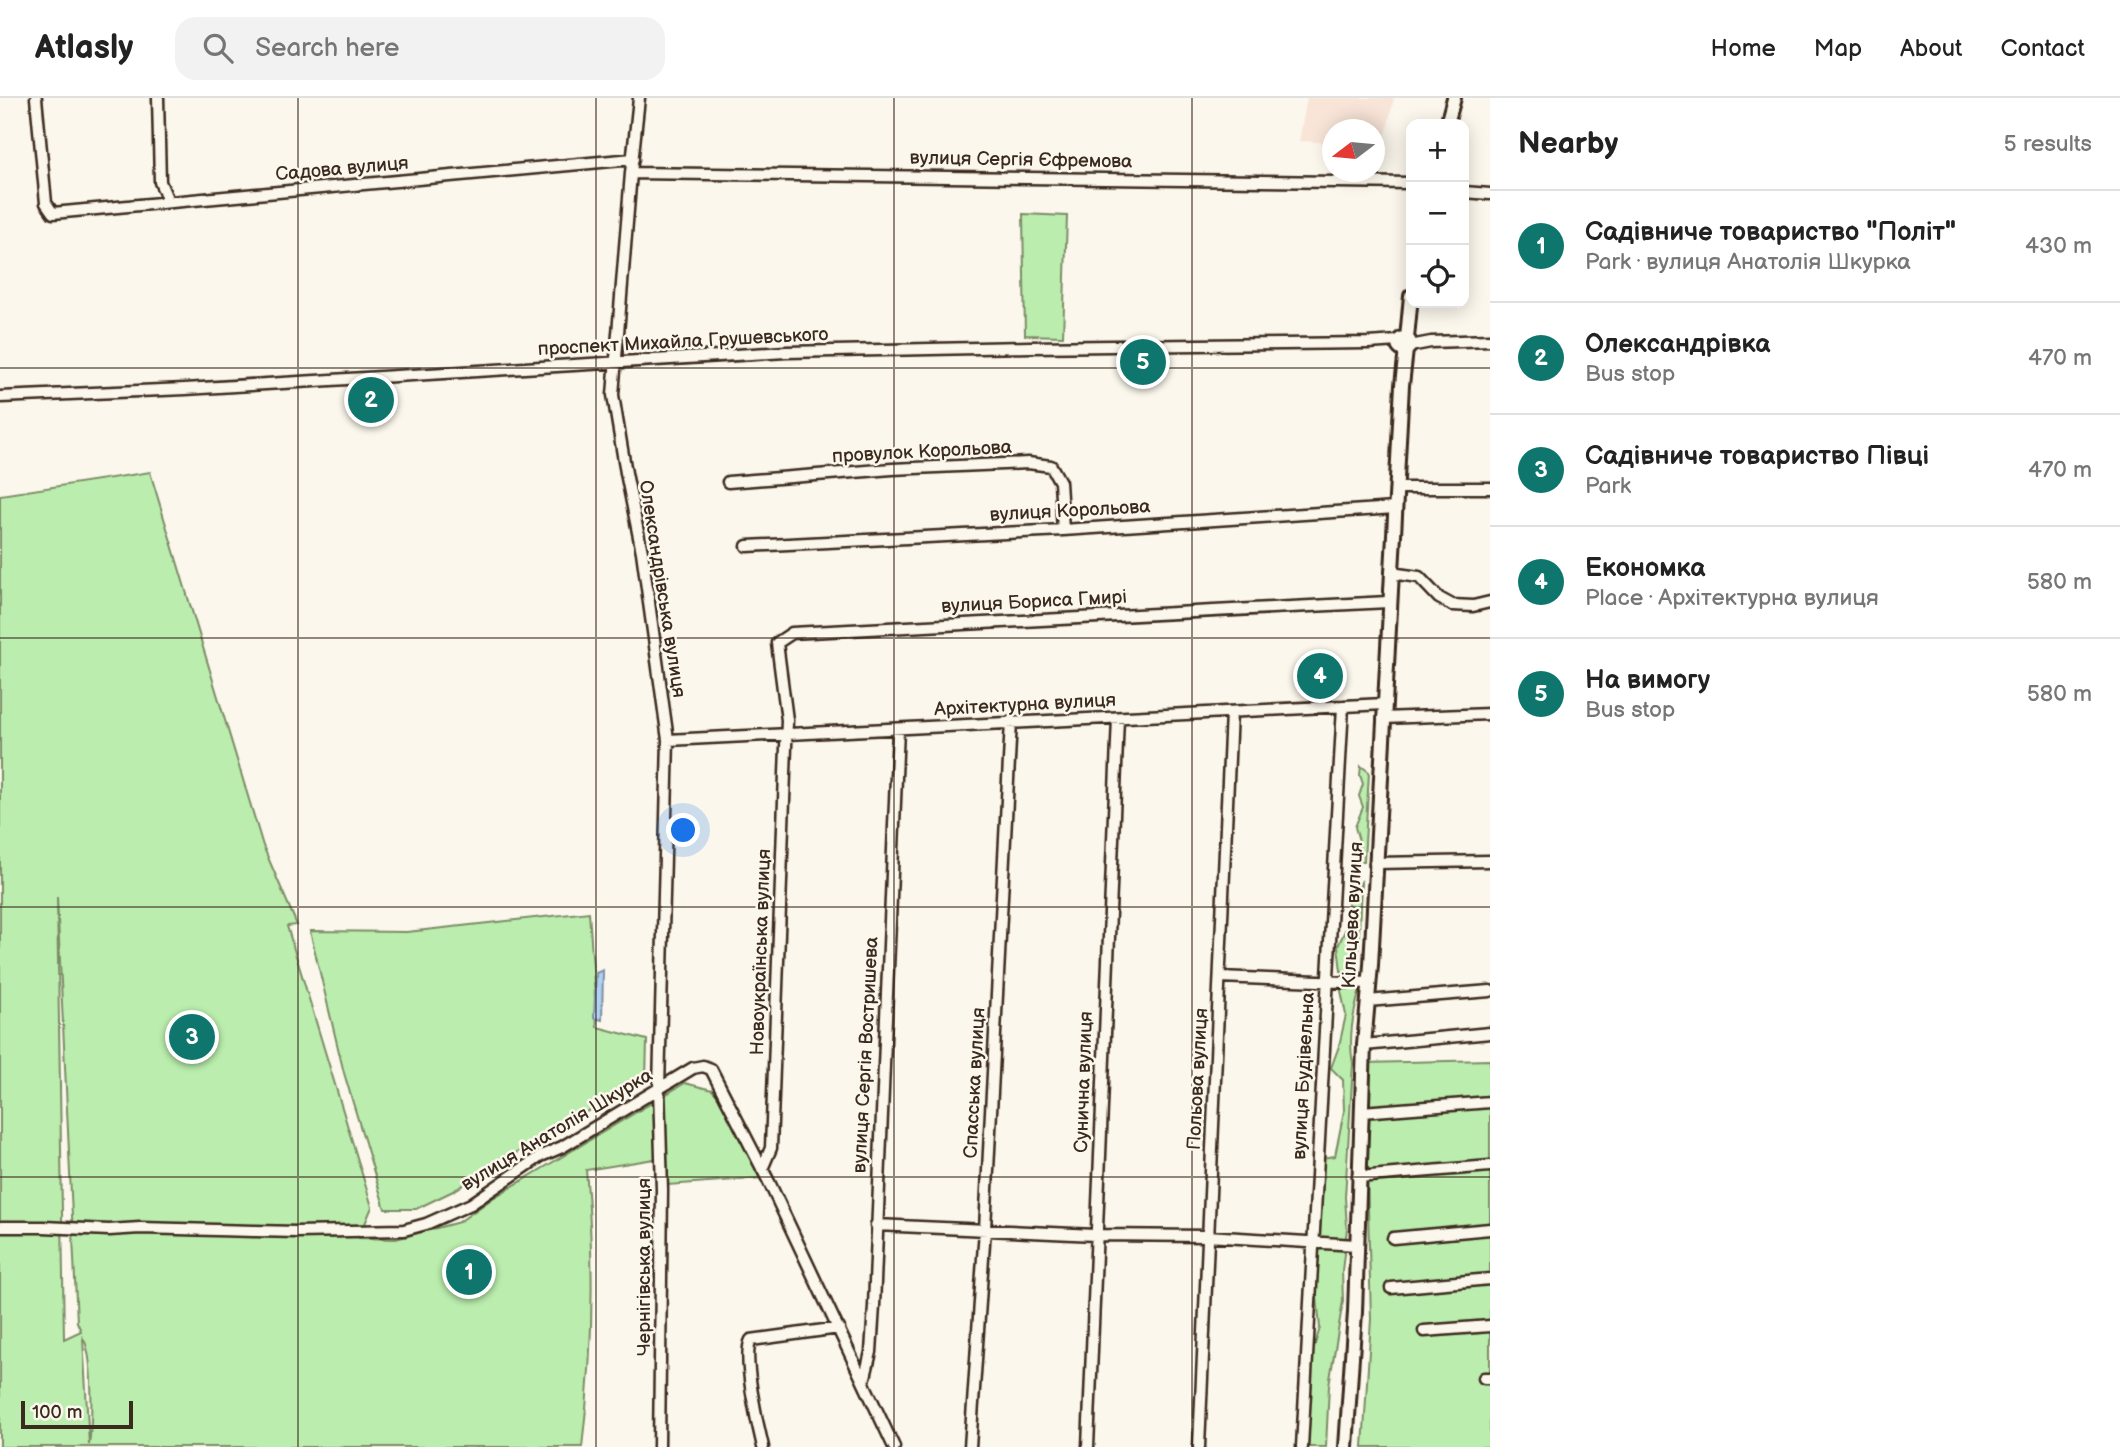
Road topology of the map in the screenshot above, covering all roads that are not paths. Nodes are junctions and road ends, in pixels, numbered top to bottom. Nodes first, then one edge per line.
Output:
1 (36, 98) edge
2 (158, 98) edge
3 (639, 98) edge
4 (1454, 98) edge
5 (1448, 119) edge
6 (633, 159) junction
7 (631, 173) junction
8 (1406, 183) edge
9 (1469, 192) edge
10 (1490, 194) edge
11 (168, 201) junction
12 (1409, 308) edge
13 (1490, 340) edge
14 (1404, 344) junction
15 (615, 361) junction
16 (0, 397) edge
17 (728, 482) dead end
18 (1396, 488) junction
19 (1490, 488) edge
20 (1395, 508) junction
21 (1063, 530) junction
22 (747, 546) dead end
23 (1391, 573) junction
24 (1388, 602) junction
25 (1490, 602) edge
26 (1384, 704) junction
27 (1343, 706) junction
28 (1231, 712) junction
29 (1490, 714) edge
30 (1118, 718) junction
31 (1383, 718) junction
32 (1011, 721) junction
33 (898, 729) junction
34 (787, 735) junction
35 (668, 740) junction
36 (1490, 861) edge
37 (1375, 863) junction
38 (1220, 977) junction
39 (1326, 981) junction
40 (1369, 983) junction
41 (1490, 991) edge
42 (1367, 1001) junction
43 (1490, 1033) edge
44 (1364, 1045) junction
45 (659, 1088) junction
46 (1490, 1102) edge
47 (1362, 1112) junction
48 (1490, 1166) edge
49 (762, 1169) junction
50 (1358, 1177) junction
51 (876, 1225) junction
52 (2, 1227) dead end
53 (985, 1229) junction
54 (1490, 1229) edge
55 (1095, 1235) junction
56 (1207, 1236) junction
57 (1394, 1238) dead end
58 (1313, 1242) junction
59 (1356, 1245) junction
60 (1490, 1279) edge
61 (1391, 1288) dead end
62 (1490, 1326) edge
63 (839, 1328) junction
64 (1424, 1331) dead end
65 (864, 1382) junction
66 (659, 1447) edge
67 (763, 1447) edge
68 (894, 1447) edge
69 (970, 1447) edge
70 (1088, 1447) edge
71 (1199, 1447) edge
72 (1302, 1447) edge
73 (1346, 1447) edge

1 - 11 street, Садова вулиця
2 - 11 street
3 - 6 street, Олександрівська вулиця
4 - 5 main road
6 - 7 street, Олександрівська вулиця
6 - 11 street, Садова вулиця
7 - 8 street, вулиця Сергія Єфремова
7 - 15 street, Олександрівська вулиця
9 - 10 street
12 - 14 main road, Кільцева вулиця
13 - 14 street, проспект Михайла Грушевського
14 - 15 street, проспект Михайла Грушевського
14 - 18 main road, Кільцева вулиця
15 - 16 street, проспект Михайла Грушевського
15 - 35 street, Олександрівська вулиця
17 - 21 street, провулок Корольова
18 - 19 street
18 - 20 main road, Кільцева вулиця
20 - 21 street, вулиця Корольова
20 - 23 main road, Кільцева вулиця
21 - 22 street, вулиця Корольова
23 - 24 main road, Кільцева вулиця
23 - 25 street
24 - 26 main road, Кільцева вулиця
24 - 34 street, вулиця Бориса Гмирі
26 - 27 street, Архітектурна вулиця
26 - 31 main road, Кільцева вулиця
27 - 28 street, Архітектурна вулиця
27 - 39 street, вулиця Будівельна
28 - 30 street, Архітектурна вулиця
28 - 38 street, Польова вулиця
29 - 31 street
30 - 32 street, Архітектурна вулиця
30 - 55 street, Сунична вулиця
31 - 37 main road, Кільцева вулиця
32 - 33 street, Архітектурна вулиця
32 - 53 street, Спасська вулиця
33 - 34 street, Архітектурна вулиця
33 - 51 street, вулиця Сергія Востришева
34 - 35 street, Архітектурна вулиця
34 - 49 street, Новоукраїнська вулиця
35 - 45 street, Олександрівська вулиця
36 - 37 street
37 - 40 main road, Кільцева вулиця
38 - 39 street
38 - 56 street, Польова вулиця
39 - 40 street
39 - 58 street, вулиця Будівельна
40 - 42 main road, Кільцева вулиця
41 - 42 street
42 - 44 main road, Кільцева вулиця
43 - 44 street
44 - 47 main road, Кільцева вулиця
45 - 49 street, вулиця Анатолія Шкурка
45 - 52 street, вулиця Анатолія Шкурка
45 - 66 street, Чернігівська вулиця
46 - 47 street
47 - 50 main road, Кільцева вулиця
48 - 50 street
49 - 63 street, вулиця Анатолія Шкурка
50 - 59 main road, Кільцева вулиця
51 - 53 street
51 - 65 street, вулиця Сергія Востришева
53 - 55 street
53 - 69 street, Спасська вулиця
54 - 57 street
55 - 56 street
55 - 70 street, Сунична вулиця
56 - 58 street
56 - 71 street, Польова вулиця
58 - 59 street
58 - 72 street, вулиця Будівельна
59 - 73 main road, Кільцева вулиця
60 - 61 street
62 - 64 street
63 - 65 street, вулиця Анатолія Шкурка
63 - 67 street
65 - 68 street, вулиця Анатолія Шкурка

